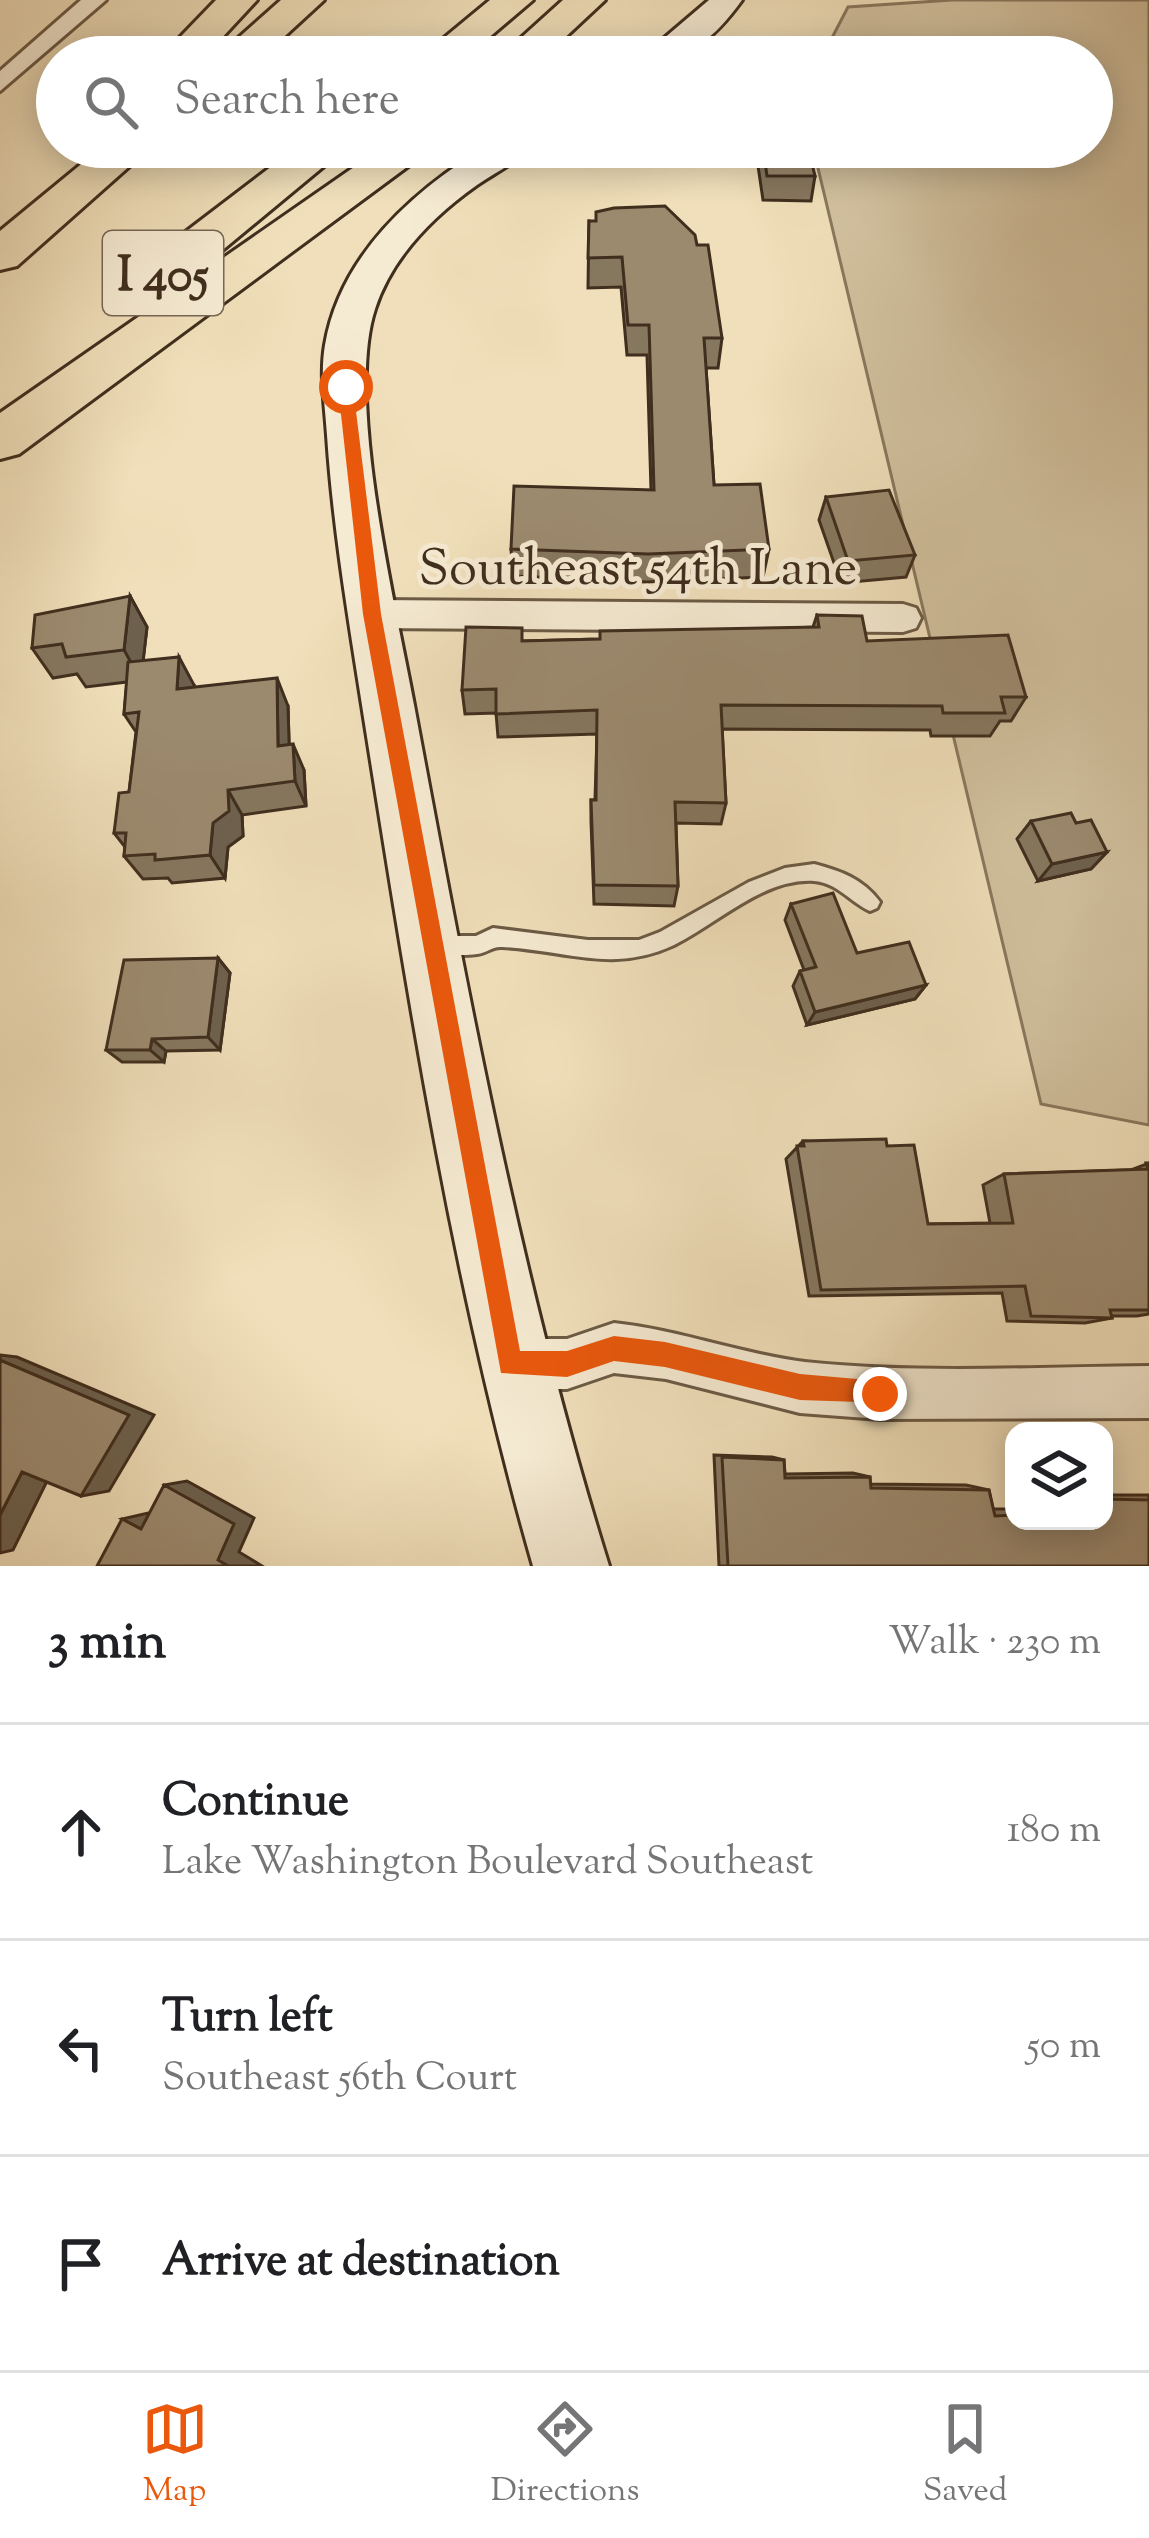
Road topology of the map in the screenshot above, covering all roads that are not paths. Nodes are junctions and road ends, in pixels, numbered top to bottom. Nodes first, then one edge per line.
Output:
1 (95, 0) edge
2 (238, 0) edge
3 (305, 0) edge
4 (514, 0) edge
5 (586, 0) edge
6 (727, 0) edge
7 (54, 36) edge
8 (202, 36) edge
9 (262, 36) edge
10 (467, 36) edge
11 (544, 36) edge
12 (689, 36) edge
13 (36, 52) edge
14 (0, 84) edge
15 (64, 168) edge
16 (104, 168) edge
17 (298, 168) edge
18 (382, 168) edge
19 (478, 168) edge
20 (0, 225) edge
21 (0, 255) edge
22 (0, 398) edge
23 (0, 440) edge
24 (372, 614) junction
25 (903, 617) dead end
26 (870, 902) dead end
27 (432, 945) junction
28 (510, 1364) junction
29 (1149, 1392) edge
30 (571, 1566) edge

1 - 7 street
2 - 8 highway
3 - 9 highway
4 - 10 highway
5 - 11 highway
6 - 12 main road
13 - 14 street
15 - 20 highway
16 - 21 highway, I 405
17 - 22 highway, I 405
18 - 23 highway
19 - 24 main road
24 - 25 street, Southeast 54th Lane
24 - 27 main road
26 - 27 lane
27 - 28 main road
28 - 29 street
28 - 30 main road

